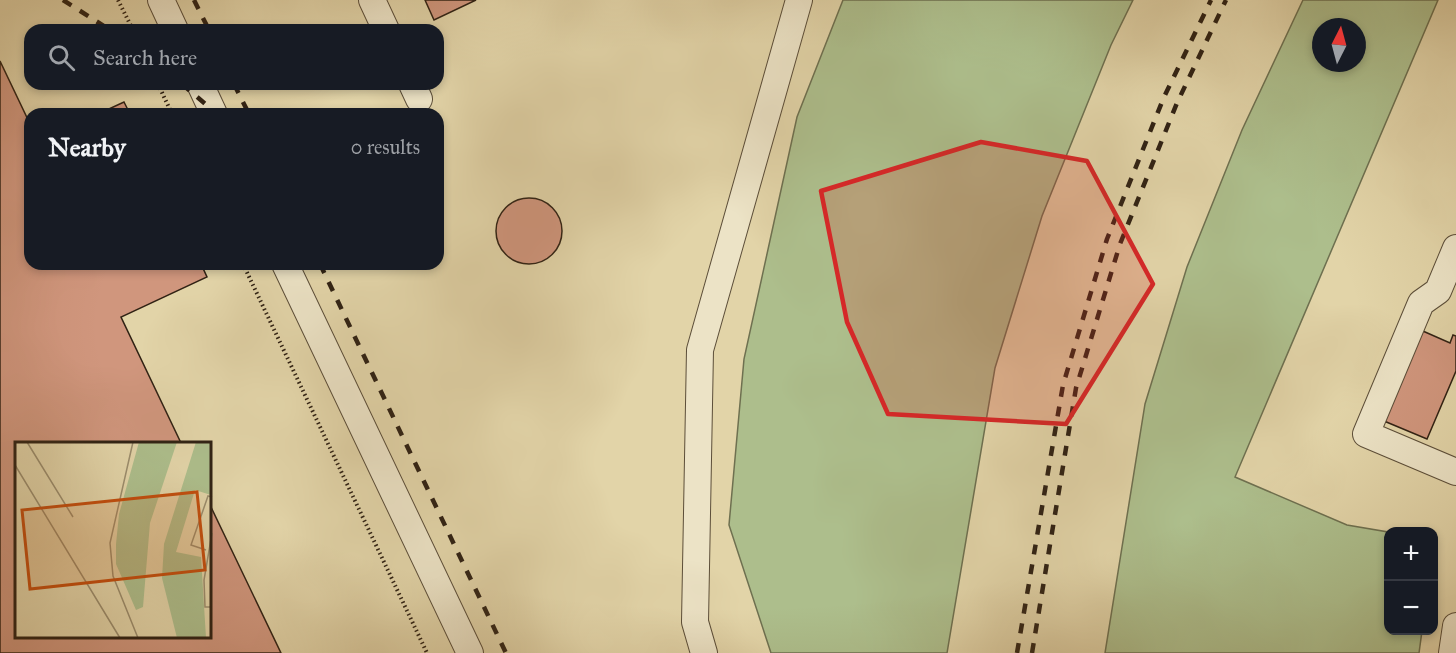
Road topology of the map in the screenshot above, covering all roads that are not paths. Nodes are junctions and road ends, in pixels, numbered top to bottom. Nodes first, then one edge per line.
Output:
1 (160, 0) edge
2 (372, 0) edge
3 (799, 0) edge
4 (172, 24) edge
5 (383, 24) edge
6 (203, 90) edge
7 (211, 108) edge
8 (1456, 249) edge
9 (288, 270) edge
10 (1447, 294) edge
11 (1456, 472) edge
12 (1456, 627) edge
13 (470, 653) edge
14 (704, 653) edge
15 (1452, 653) edge

1 - 4 lane
2 - 5 lane
3 - 14 lane
6 - 7 lane
8 - 10 lane
9 - 13 lane
10 - 11 lane
12 - 15 lane

